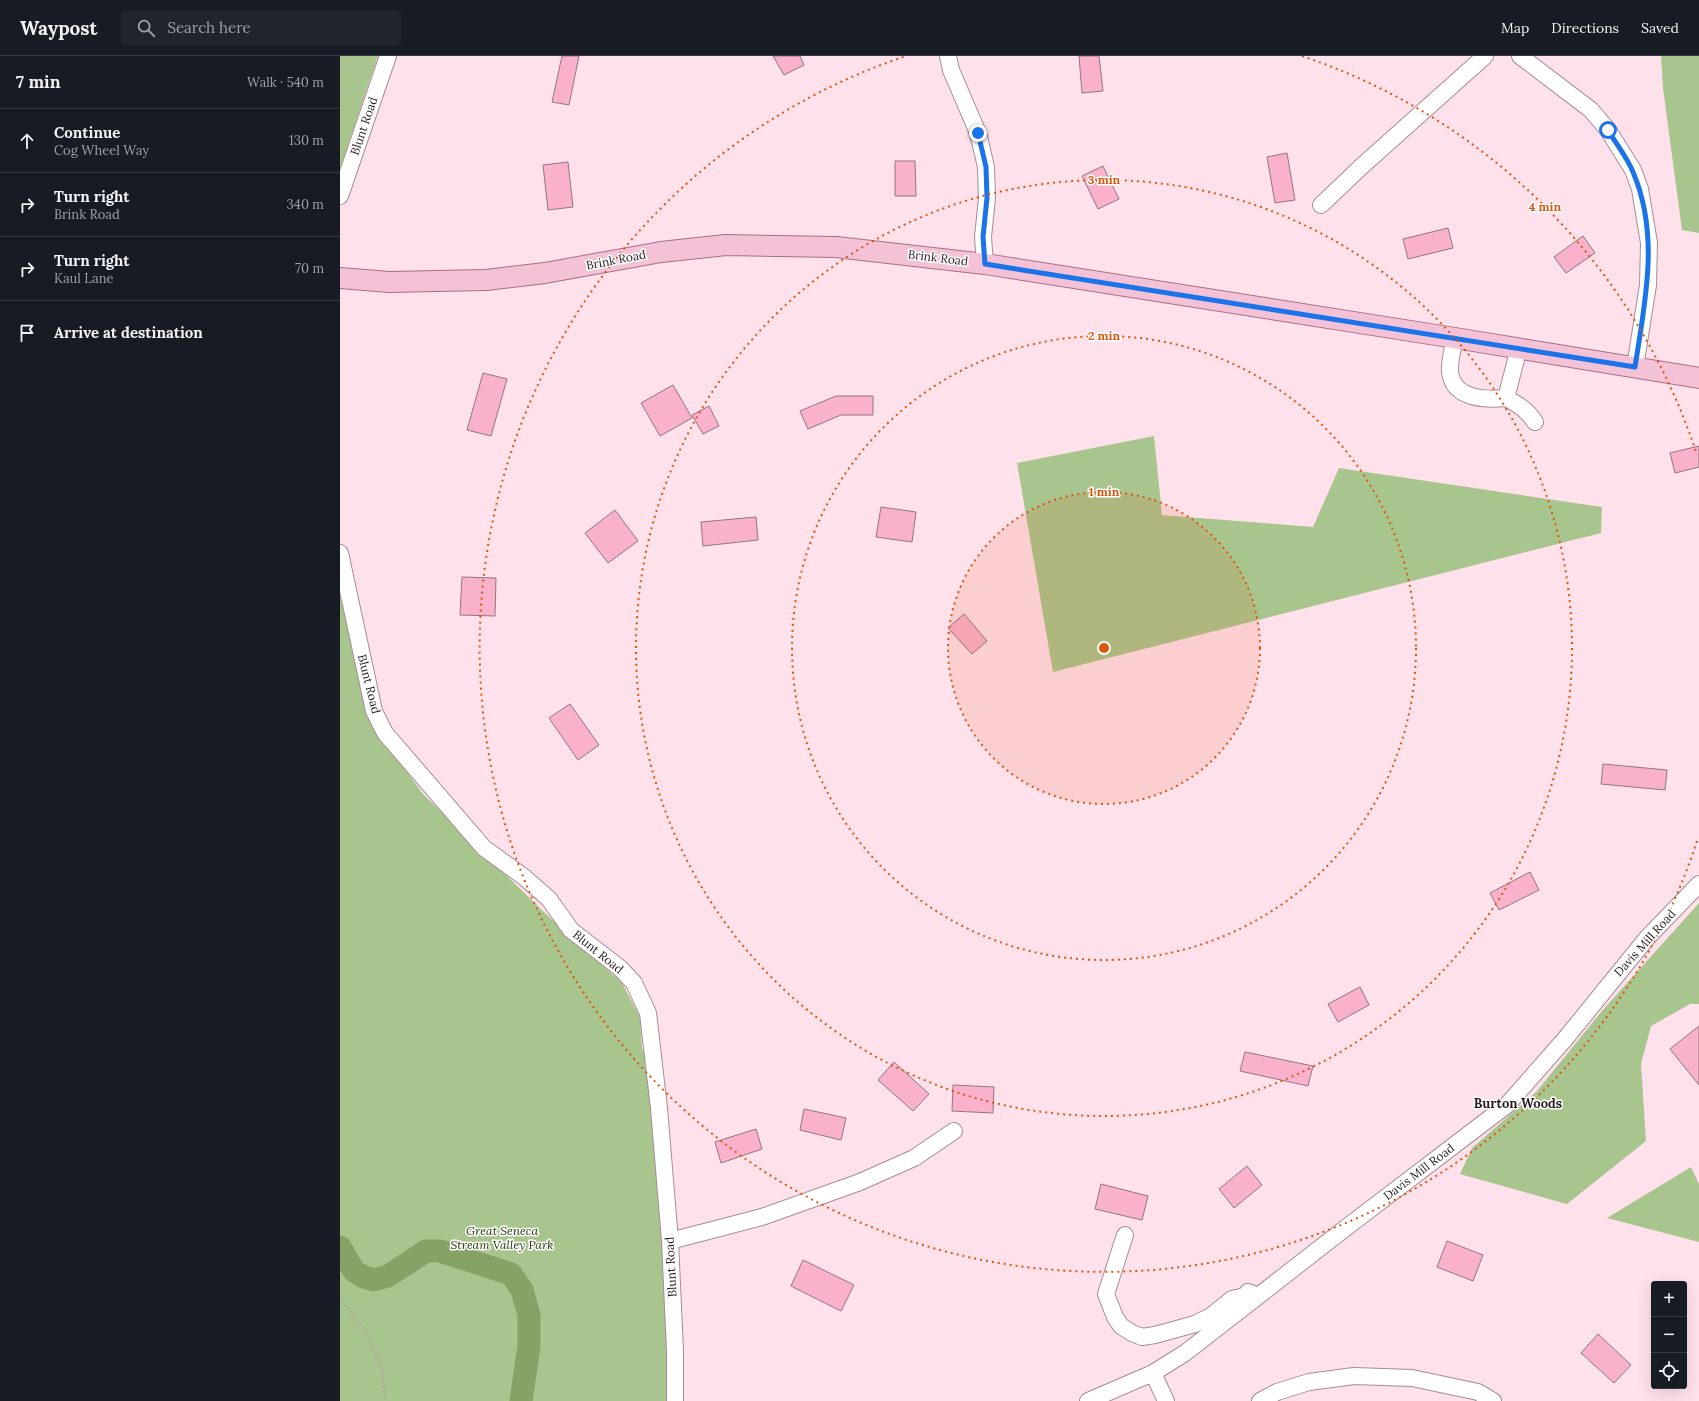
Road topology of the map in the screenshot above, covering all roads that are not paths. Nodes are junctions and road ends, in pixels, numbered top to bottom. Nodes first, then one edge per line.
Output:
1 (388, 56) edge
2 (948, 56) edge
3 (1485, 56) edge
4 (1520, 56) edge
5 (340, 196) edge
6 (1321, 205) dead end
7 (985, 264) junction
8 (340, 278) edge
9 (1456, 338) junction
10 (1519, 348) junction
11 (1635, 367) junction
12 (1699, 378) edge
13 (1506, 398) junction
14 (1535, 422) dead end
15 (340, 553) edge
16 (1699, 884) edge
17 (954, 1131) dead end
18 (1125, 1235) dead end
19 (670, 1241) junction
20 (1254, 1298) junction
21 (1153, 1373) junction
22 (675, 1401) edge
23 (1088, 1401) edge
24 (1166, 1401) edge
25 (1260, 1401) edge
26 (1493, 1401) edge

1 - 5 street, Blunt Road
2 - 7 street
3 - 6 street
4 - 11 street
7 - 8 main road, Brink Road
7 - 9 main road, Brink Road
9 - 10 main road, Brink Road
9 - 13 street
10 - 11 main road, Brink Road
10 - 13 street
11 - 12 main road, Brink Road
13 - 14 street
15 - 19 street, Blunt Road
16 - 20 street, Davis Mill Road
17 - 19 street
18 - 20 street
19 - 22 street, Blunt Road
20 - 21 street, Davis Mill Road
21 - 23 street, Davis Mill Road
21 - 24 street
25 - 26 street

